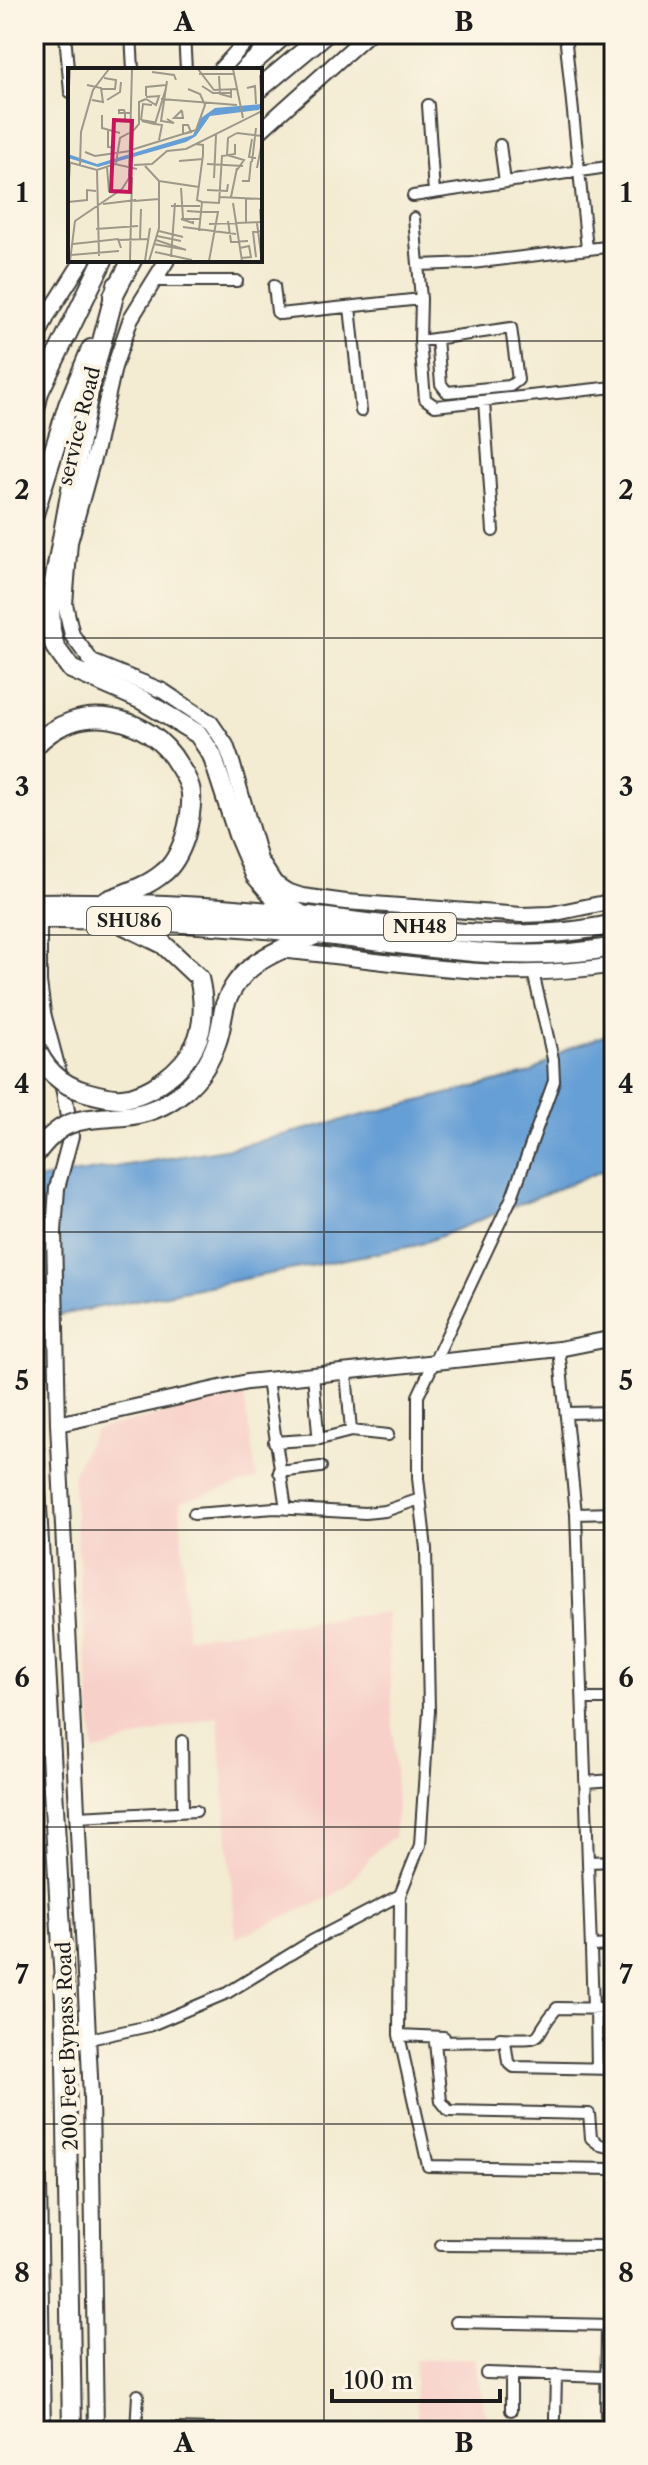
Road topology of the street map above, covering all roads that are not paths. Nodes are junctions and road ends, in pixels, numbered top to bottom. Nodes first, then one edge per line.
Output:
1 (65, 34) edge
2 (131, 34) edge
3 (184, 34) edge
4 (253, 34) edge
5 (285, 34) edge
6 (325, 34) edge
7 (368, 34) edge
8 (565, 34) edge
9 (133, 68) edge
10 (186, 68) edge
11 (222, 68) edge
12 (246, 68) edge
13 (68, 69) edge
14 (262, 86) edge
15 (428, 105) dead end
16 (262, 129) edge
17 (500, 145) dead end
18 (614, 166) edge
19 (579, 171) junction
20 (505, 182) junction
21 (434, 193) junction
22 (413, 196) dead end
23 (414, 218) dead end
24 (614, 246) edge
25 (587, 249) junction
26 (82, 262) edge
27 (102, 262) edge
28 (131, 262) edge
29 (166, 262) edge
30 (418, 265) junction
31 (153, 281) junction
32 (237, 281) dead end
33 (117, 285) junction
34 (274, 286) dead end
35 (421, 299) junction
36 (350, 307) junction
37 (437, 339) junction
38 (420, 341) junction
39 (34, 345) edge
40 (614, 387) edge
41 (36, 396) edge
42 (484, 401) junction
43 (361, 411) dead end
44 (34, 414) edge
45 (34, 514) edge
46 (493, 531) dead end
47 (34, 747) edge
48 (614, 901) edge
49 (102, 902) junction
50 (36, 914) edge
51 (314, 916) junction
52 (225, 917) junction
53 (115, 920) junction
54 (614, 924) edge
55 (415, 945) junction
56 (614, 947) edge
57 (279, 950) junction
58 (414, 965) junction
59 (614, 965) edge
60 (533, 972) junction
61 (34, 1043) edge
62 (34, 1156) edge
63 (614, 1338) edge
64 (559, 1349) junction
65 (431, 1364) junction
66 (346, 1372) junction
67 (313, 1374) junction
68 (267, 1380) junction
69 (614, 1412) edge
70 (566, 1413) junction
71 (58, 1424) junction
72 (351, 1431) junction
73 (318, 1433) dead end
74 (388, 1435) dead end
75 (274, 1442) junction
76 (59, 1446) junction
77 (34, 1447) edge
78 (34, 1455) edge
79 (321, 1467) dead end
80 (279, 1472) junction
81 (420, 1499) junction
82 (286, 1509) junction
83 (614, 1513) edge
84 (194, 1514) dead end
85 (576, 1514) junction
86 (583, 1699) junction
87 (614, 1699) edge
88 (182, 1741) dead end
89 (614, 1780) edge
90 (586, 1782) junction
91 (183, 1811) junction
92 (196, 1811) dead end
93 (77, 1817) junction
94 (614, 1861) edge
95 (588, 1862) junction
96 (400, 1895) junction
97 (614, 1945) edge
98 (591, 1946) junction
99 (34, 2000) edge
100 (595, 2008) junction
101 (614, 2009) edge
102 (399, 2035) junction
103 (88, 2038) junction
104 (597, 2069) junction
105 (614, 2069) edge
106 (614, 2148) edge
107 (614, 2169) edge
108 (441, 2245) dead end
109 (614, 2246) edge
110 (456, 2322) dead end
111 (610, 2325) edge
112 (486, 2373) dead end
113 (511, 2374) junction
114 (556, 2375) junction
115 (605, 2377) junction
116 (138, 2395) dead end
117 (511, 2410) dead end
118 (606, 2415) dead end
119 (555, 2418) dead end
120 (136, 2430) edge
121 (41, 2431) edge
122 (72, 2431) edge
123 (96, 2431) edge
124 (249, 2431) edge

1 - 13 street
2 - 9 street
3 - 10 street
4 - 11 street
5 - 12 highway
6 - 14 highway
7 - 16 street
8 - 19 street
15 - 21 street
17 - 20 street
18 - 19 street
19 - 20 street
19 - 25 street
20 - 21 street
21 - 22 street
23 - 30 street
24 - 25 street
25 - 30 street
26 - 39 street
27 - 41 highway
28 - 33 highway
29 - 31 street, service Road
30 - 35 street
31 - 32 street
31 - 51 street, service Road
33 - 45 highway
33 - 51 highway
34 - 36 street
35 - 36 street
35 - 38 street
36 - 43 street
37 - 37 street
37 - 38 street
38 - 42 street
40 - 42 street
41 - 44 highway
42 - 46 street
47 - 49 highway
48 - 51 street
49 - 50 highway, SHU86
49 - 52 highway, NH48
50 - 53 highway, SHU86
50 - 71 street, 200 Feet Bypass Road
51 - 52 highway, NH48
51 - 54 highway, NH48
51 - 55 highway, NH48
51 - 57 highway
52 - 53 highway, SHU86
53 - 61 highway, bridge
55 - 56 highway, NH48
55 - 58 highway
57 - 58 street
57 - 62 highway, bridge
58 - 60 street
59 - 60 street
60 - 65 street
63 - 64 street
64 - 65 street
64 - 70 street
65 - 66 street
65 - 81 street
66 - 67 street
66 - 72 street
67 - 68 street
67 - 73 street
68 - 71 street
68 - 75 street
69 - 70 street
70 - 85 street
71 - 76 street, 200 Feet Bypass Road
72 - 74 street
72 - 75 street
75 - 80 street
76 - 77 street
76 - 93 street, 200 Feet Bypass Road
77 - 78 highway, bridge
78 - 122 highway
79 - 80 street
80 - 82 street
81 - 82 street
81 - 96 street
82 - 84 street
83 - 85 street
85 - 86 street
86 - 87 street
86 - 90 street
88 - 91 street
89 - 90 street
90 - 95 street
91 - 92 street
91 - 93 street
93 - 103 street, 200 Feet Bypass Road
94 - 95 street
95 - 98 street
96 - 102 street
96 - 103 street
97 - 98 street
98 - 100 street
99 - 121 highway
100 - 101 street
100 - 102 street
100 - 104 street
102 - 107 street
103 - 123 street, 200 Feet Bypass Road
104 - 105 street
104 - 106 street
108 - 109 street
110 - 111 street
111 - 115 street
112 - 113 street
113 - 114 street
113 - 117 street
114 - 115 street
114 - 119 street
115 - 118 street
116 - 120 street
120 - 124 street

